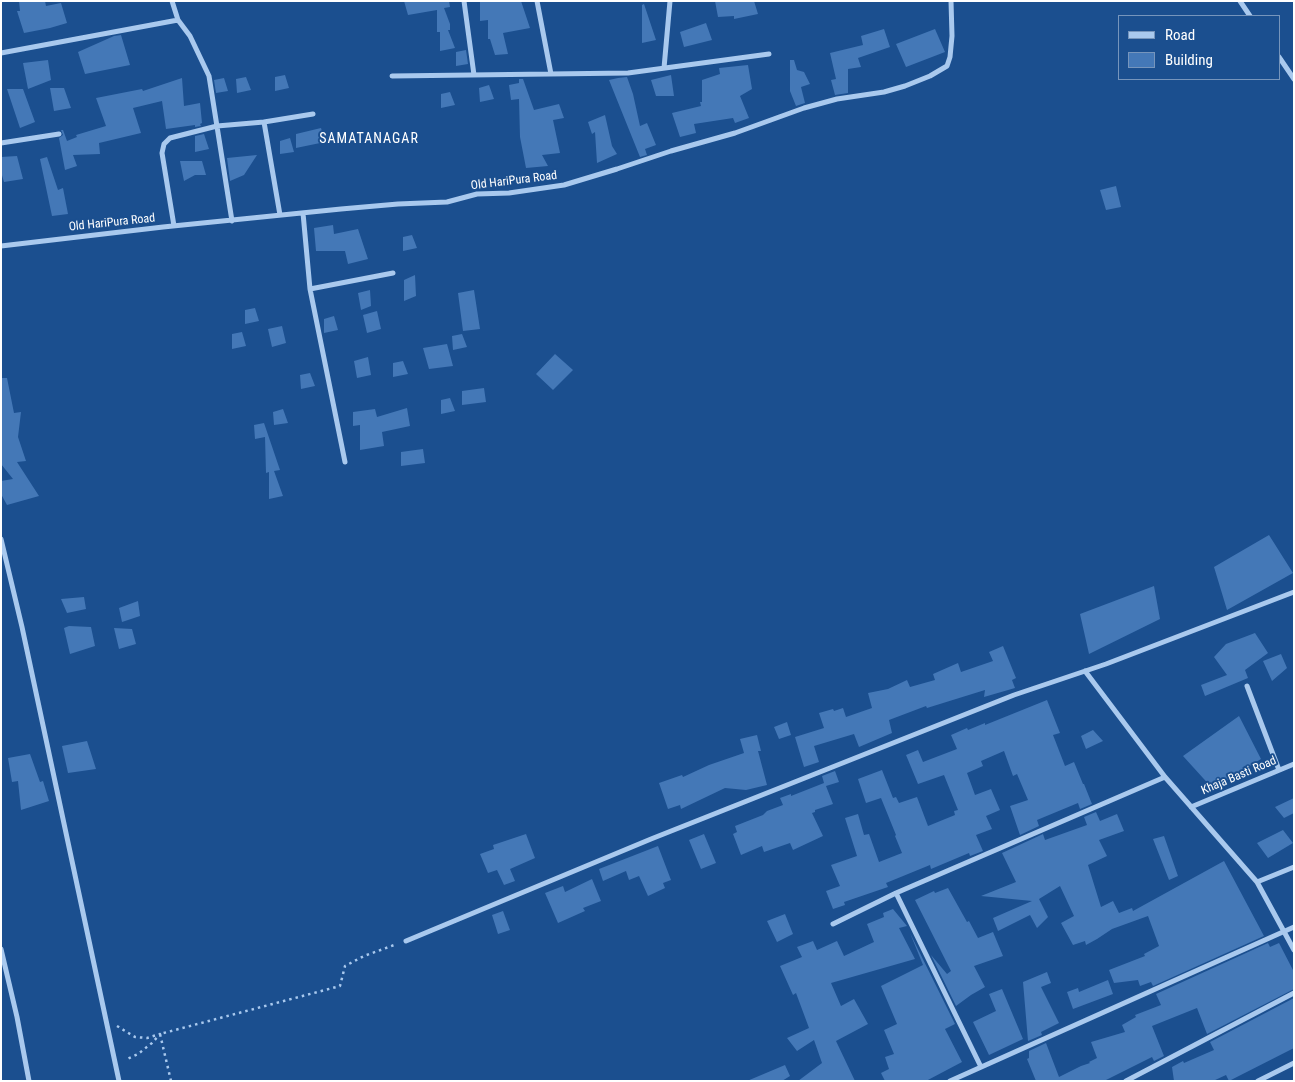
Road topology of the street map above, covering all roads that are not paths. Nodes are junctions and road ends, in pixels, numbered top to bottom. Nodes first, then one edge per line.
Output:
1 (172, 1) edge
2 (464, 1) edge
3 (537, 1) edge
4 (670, 1) edge
5 (951, 1) edge
6 (1240, 1) edge
7 (1249, 15) edge
8 (178, 20) junction
9 (1, 53) edge
10 (769, 54) dead end
11 (1280, 58) edge
12 (664, 68) junction
13 (551, 74) junction
14 (474, 75) junction
15 (392, 76) dead end
16 (1294, 79) edge
17 (313, 114) dead end
18 (264, 122) junction
19 (216, 126) junction
20 (59, 134) dead end
21 (1, 143) edge
22 (303, 213) junction
23 (280, 215) junction
24 (232, 221) junction
25 (174, 226) junction
26 (1, 246) edge
27 (393, 273) dead end
28 (310, 289) junction
29 (345, 462) dead end
30 (1, 539) edge
31 (1294, 592) edge
32 (1085, 671) junction
33 (1247, 686) dead end
34 (1294, 764) edge
35 (1279, 770) junction
36 (1165, 777) junction
37 (1191, 807) junction
38 (1294, 867) edge
39 (1257, 882) junction
40 (896, 893) junction
41 (833, 924) dead end
42 (1294, 927) edge
43 (1283, 932) junction
44 (406, 941) road end
45 (1, 949) edge
46 (1294, 950) edge
47 (1294, 993) edge
48 (1294, 1063) edge
49 (981, 1067) junction
50 (30, 1081) edge
51 (119, 1081) edge
52 (950, 1081) edge
53 (1126, 1081) edge
54 (1258, 1081) edge

1 - 8 street
2 - 14 street
3 - 13 street
4 - 12 street
5 - 22 street, Old HariPura Road
6 - 7 street
8 - 9 street
8 - 19 street
10 - 12 street
11 - 16 street
12 - 13 street
13 - 14 street
14 - 15 street
17 - 18 street
18 - 19 street
18 - 23 street
19 - 24 street
19 - 25 street
20 - 21 street
22 - 23 street, Old HariPura Road
22 - 28 street
23 - 24 street, Old HariPura Road
24 - 25 street, Old HariPura Road
25 - 26 street, Old HariPura Road
27 - 28 street
28 - 29 street
30 - 51 street
31 - 32 street
32 - 36 street
32 - 44 street
33 - 35 street
34 - 35 street, Khaja Basti Road
35 - 37 street, Khaja Basti Road
36 - 37 street
36 - 40 street
37 - 39 street
38 - 39 street
39 - 43 street
40 - 41 street
40 - 49 street
42 - 43 street
43 - 46 street
43 - 49 street
45 - 50 street
47 - 53 street
48 - 54 street
49 - 52 street

